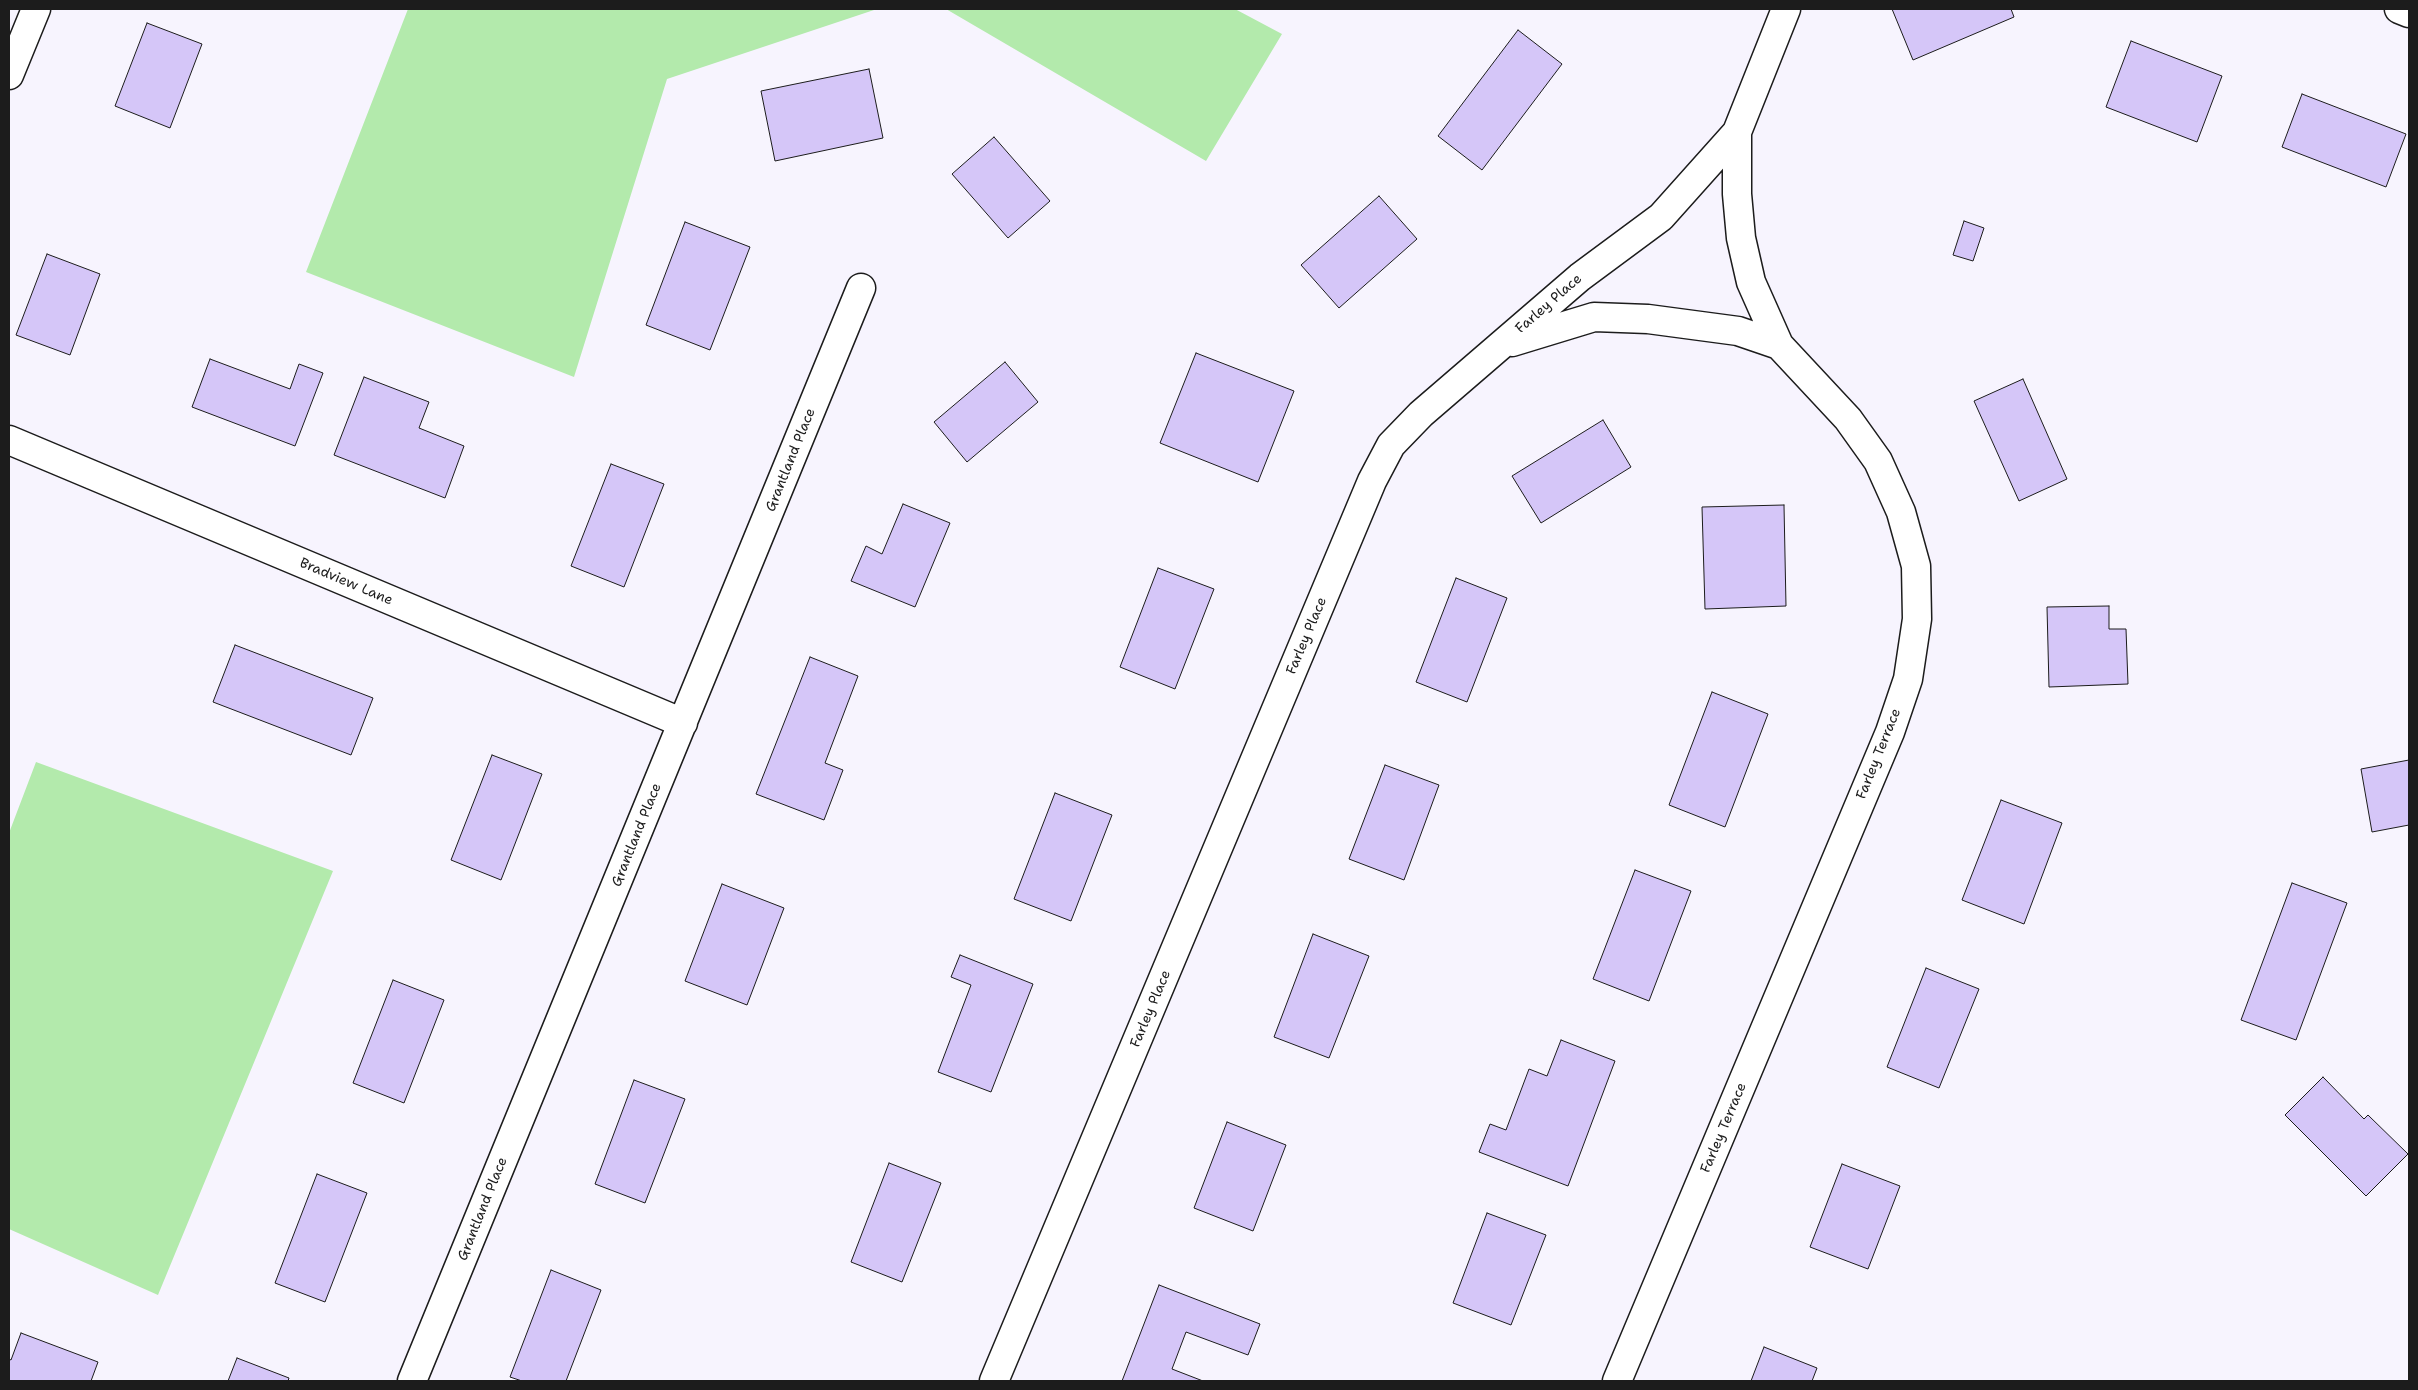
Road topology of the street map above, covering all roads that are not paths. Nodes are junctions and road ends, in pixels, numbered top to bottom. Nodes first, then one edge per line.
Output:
1 (36, 9) edge
2 (1786, 9) edge
3 (2400, 9) edge
4 (2409, 12) edge
5 (9, 75) edge
6 (1737, 132) junction
7 (861, 288) dead end
8 (1501, 345) junction
9 (1779, 345) junction
10 (9, 440) edge
11 (683, 723) junction
12 (412, 1381) edge
13 (994, 1381) edge
14 (1617, 1381) edge

1 - 5 street
2 - 6 street, Farley Place
3 - 4 street
6 - 8 street, Farley Place
6 - 9 street, Farley Terrace
7 - 11 street, Grantland Place
8 - 9 street
8 - 13 street, Farley Place
9 - 14 street, Farley Terrace
10 - 11 street, Bradview Lane
11 - 12 street, Grantland Place

